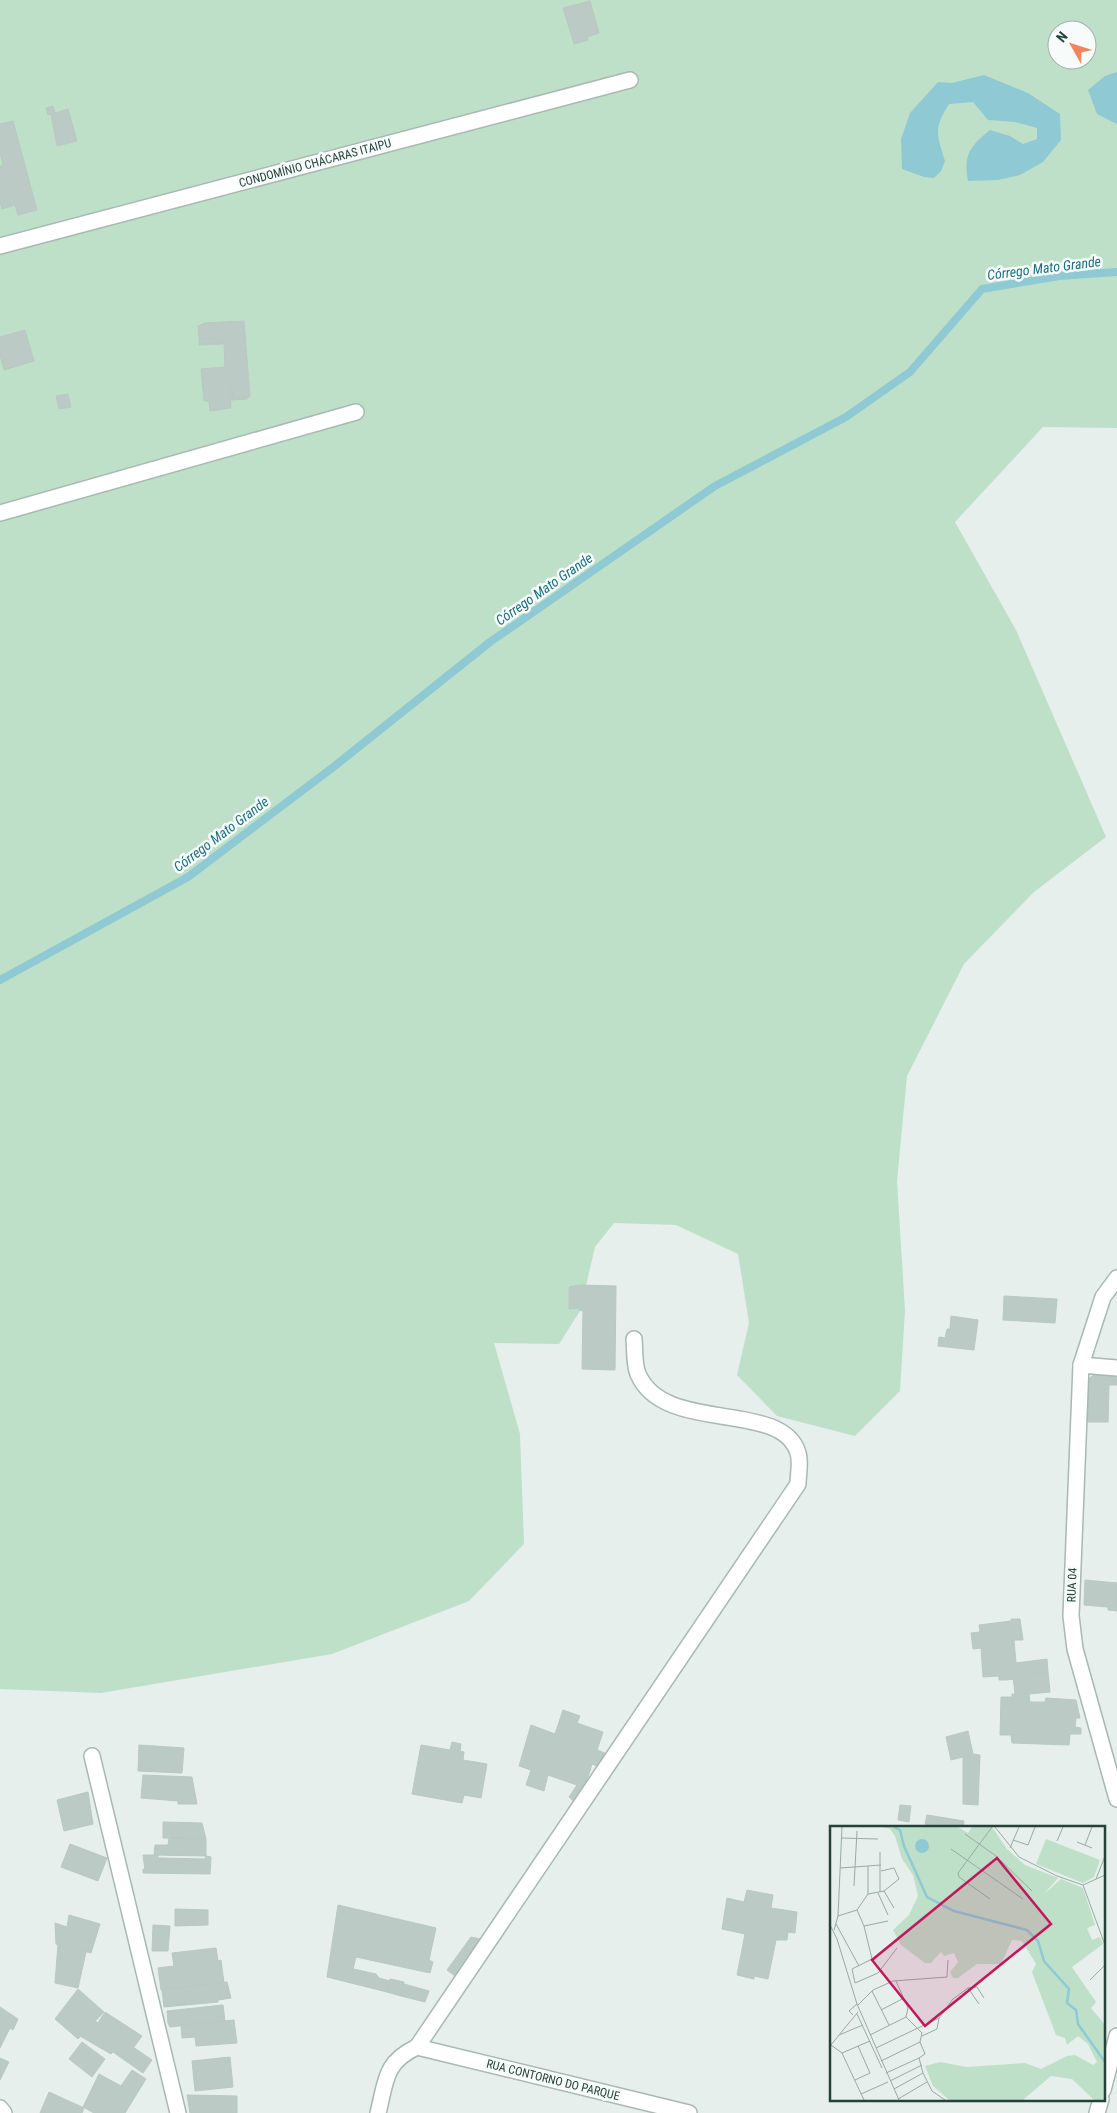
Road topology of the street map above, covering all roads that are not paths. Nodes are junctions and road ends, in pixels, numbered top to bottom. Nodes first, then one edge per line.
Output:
1 (630, 80) dead end
2 (0, 246) edge
3 (356, 412) dead end
4 (0, 513) edge
5 (1117, 1278) edge
6 (634, 1340) dead end
7 (1081, 1365) junction
8 (1117, 1368) edge
9 (92, 1756) dead end
10 (1117, 1799) edge
11 (1117, 2036) edge
12 (417, 2047) junction
13 (1104, 2086) edge
14 (1101, 2100) edge
15 (0, 2108) edge
16 (653, 2109) edge
17 (4, 2113) edge
18 (178, 2113) edge
19 (378, 2113) edge
20 (689, 2113) edge
21 (1097, 2113) edge

1 - 2 street, CONDOMÍNIO CHÁCARAS ITAIPU
3 - 4 street
5 - 7 street, RUA 04
6 - 12 street
7 - 8 street
7 - 10 street, RUA 04
9 - 18 street
11 - 13 street
12 - 16 street, RUA CONTORNO DO PARQUE
12 - 19 street
14 - 21 street
15 - 17 street
16 - 20 street, RUA CONTORNO DO PARQUE

